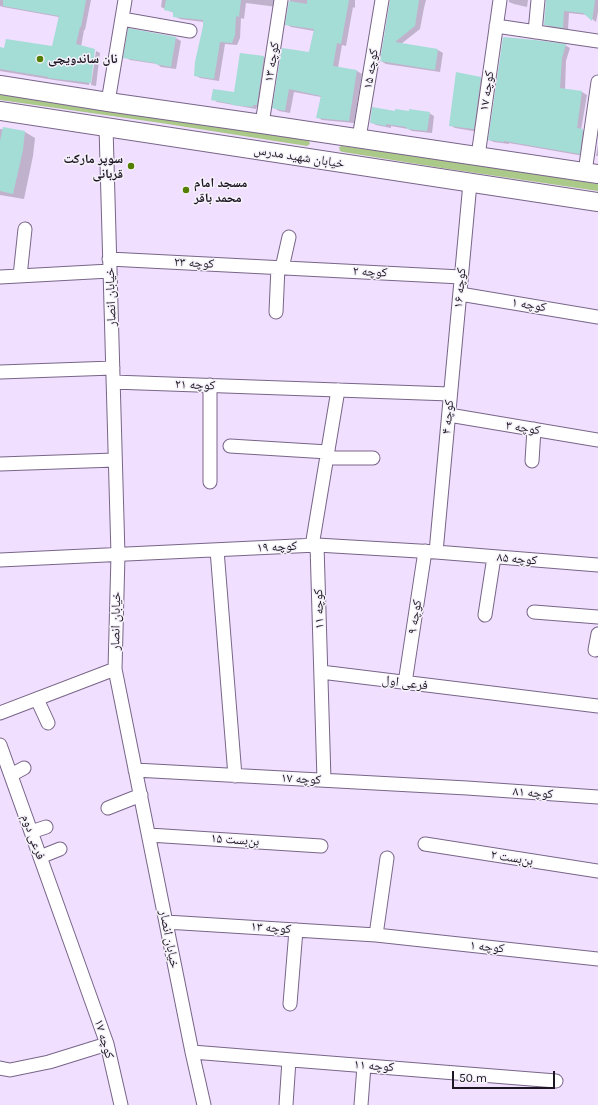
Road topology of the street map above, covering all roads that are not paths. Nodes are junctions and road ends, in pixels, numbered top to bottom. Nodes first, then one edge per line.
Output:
1 (125, 0) edge
2 (281, 0) edge
3 (382, 0) edge
4 (500, 0) edge
5 (538, 0) edge
6 (122, 19) junction
7 (496, 26) junction
8 (190, 31) dead end
9 (535, 32) junction
10 (598, 41) edge
11 (598, 82) edge
12 (0, 85) edge
13 (108, 102) junction
14 (0, 114) edge
15 (262, 124) junction
16 (106, 127) junction
17 (360, 138) junction
18 (478, 156) junction
19 (591, 173) edge
20 (470, 183) junction
21 (598, 202) edge
22 (25, 229) dead end
23 (289, 237) dead end
24 (110, 265) junction
25 (280, 268) junction
26 (20, 276) junction
27 (0, 277) edge
28 (461, 277) junction
29 (460, 294) junction
30 (276, 312) dead end
31 (598, 317) edge
32 (113, 368) junction
33 (0, 372) edge
34 (113, 382) junction
35 (210, 385) junction
36 (277, 388) joint
37 (338, 390) junction
38 (450, 394) junction
39 (449, 415) junction
40 (534, 429) junction
41 (598, 440) edge
42 (230, 446) dead end
43 (327, 455) junction
44 (374, 458) dead end
45 (115, 460) junction
46 (532, 461) dead end
47 (0, 464) edge
48 (210, 482) dead end
49 (314, 545) junction
50 (217, 550) junction
51 (430, 552) junction
52 (118, 555) junction
53 (494, 557) junction
54 (0, 560) edge
55 (598, 565) edge
56 (534, 612) dead end
57 (485, 615) dead end
58 (598, 617) edge
59 (598, 634) edge
60 (595, 650) dead end
61 (115, 669) junction
62 (321, 672) junction
63 (405, 682) junction
64 (37, 699) junction
65 (598, 706) edge
66 (0, 713) edge
67 (48, 723) dead end
68 (0, 745) edge
69 (24, 768) dead end
70 (136, 770) junction
71 (11, 775) junction
72 (235, 776) junction
73 (324, 780) junction
74 (467, 788) joint
75 (141, 795) junction
76 (598, 798) edge
77 (108, 808) dead end
78 (46, 827) dead end
79 (31, 832) junction
80 (148, 835) junction
81 (425, 844) dead end
82 (321, 846) dead end
83 (60, 849) dead end
84 (40, 857) junction
85 (387, 858) dead end
86 (598, 871) edge
87 (166, 922) junction
88 (65, 929) joint
89 (296, 930) junction
90 (376, 935) junction
91 (598, 959) edge
92 (290, 1004) dead end
93 (107, 1044) junction
94 (192, 1052) junction
95 (289, 1060) junction
96 (364, 1066) junction
97 (0, 1068) edge
98 (556, 1081) dead end
99 (121, 1105) edge
100 (204, 1105) edge
101 (286, 1105) edge
102 (361, 1105) edge

1 - 6 street
2 - 15 street, کوچه ۱۳
3 - 17 street, کوچه ۱۵
4 - 7 street, کوچه ۱۷
5 - 9 street
6 - 8 street
6 - 13 street
7 - 9 street
7 - 18 street, کوچه ۱۷
9 - 10 street
11 - 19 street
12 - 13 main road, خیابان شهید مدرس
13 - 15 main road, خیابان شهید مدرس
14 - 16 main road, خیابان شهید مدرس
15 - 17 main road, خیابان شهید مدرس
16 - 20 main road, خیابان شهید مدرس
16 - 24 street, خیابان انصار
17 - 18 main road, خیابان شهید مدرس
18 - 19 main road, خیابان شهید مدرس
20 - 21 main road, خیابان شهید مدرس
20 - 28 street, کوچه ۱۶
22 - 26 street
23 - 25 street
24 - 25 street, کوچه ۲۳
24 - 26 street, کوچه ۲۳
24 - 32 street, خیابان انصار
25 - 28 street, کوچه ۲
25 - 30 street
26 - 27 street, کوچه ۲۳
28 - 29 street, کوچه ۱۶
29 - 31 street, کوچه ۱
29 - 38 street, کوچه ۱۶
32 - 33 street
32 - 34 street, خیابان انصار
34 - 35 street, کوچه ۲۱
34 - 45 street, خیابان انصار
35 - 36 street, کوچه ۲۱
35 - 48 street
36 - 37 street, کوچه ۴
37 - 38 street, کوچه ۴
37 - 43 street
38 - 39 street, کوچه ۴
39 - 40 street, کوچه ۳
39 - 51 street, کوچه ۴
40 - 41 street, کوچه ۳
40 - 46 street
42 - 43 street
43 - 44 street
43 - 49 street
45 - 47 street
45 - 52 street, خیابان انصار
49 - 50 street, کوچه ۱۹
49 - 51 street, کوچه ۱۹
49 - 62 street, کوچه ۱۱
50 - 52 street, کوچه ۱۹
50 - 72 street
51 - 53 street, کوچه ۸۵
51 - 63 street, کوچه ۹
52 - 54 street, کوچه ۱۹
52 - 61 street, خیابان انصار
53 - 55 street, کوچه ۸۵
53 - 57 street
56 - 58 street
59 - 60 street
61 - 64 street
61 - 70 street, خیابان انصار
62 - 63 street, فرعی اول
62 - 73 street
63 - 65 street, فرعی اول
64 - 66 street
64 - 67 street
68 - 71 street, فرعی دوم
69 - 71 street
70 - 72 street, کوچه ۱۷
70 - 75 street, خیابان انصار
71 - 79 street, فرعی دوم
72 - 73 street, کوچه ۱۷
73 - 74 street, کوچه ۱۷
74 - 76 street, کوچه ۸۱
75 - 77 street
75 - 80 street, خیابان انصار
78 - 79 street
79 - 84 street, فرعی دوم
80 - 82 street, بن‌بست ۱۵
80 - 87 street, خیابان انصار
81 - 86 street, بن‌بست ۲
83 - 84 street
84 - 88 street, فرعی دوم
85 - 90 street
87 - 89 street, کوچه ۱۳
87 - 94 street, خیابان انصار
88 - 93 street, کوچه ۱۷
89 - 90 street, کوچه ۱۳
89 - 92 street
90 - 91 street, کوچه ۱
93 - 97 street
93 - 99 street, کوچه ۱۷
94 - 95 street, کوچه ۱۱
94 - 100 street, خیابان انصار
95 - 96 street, کوچه ۱۱
95 - 101 street
96 - 98 street, کوچه ۱۱
96 - 102 street

